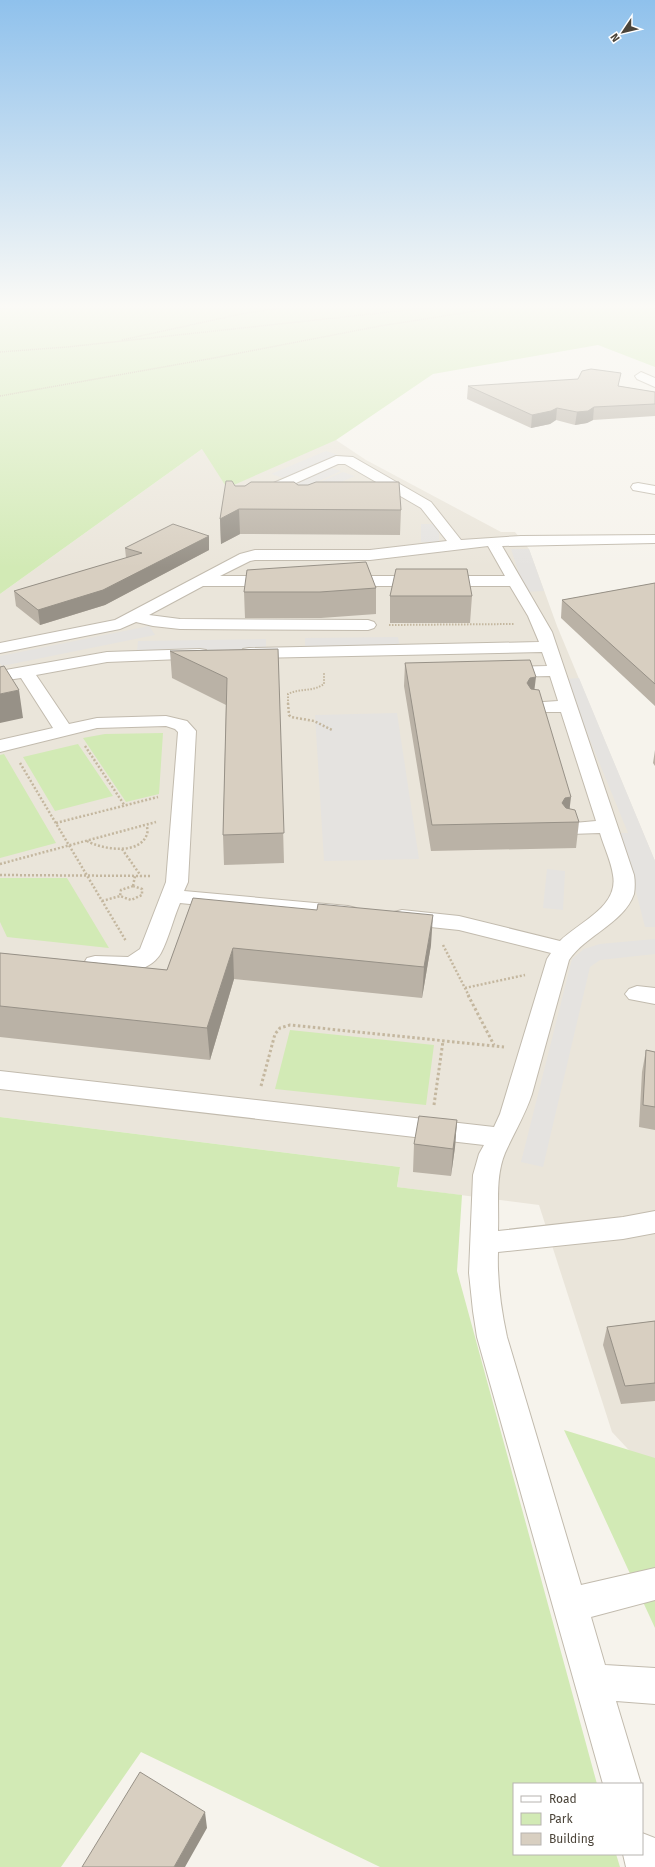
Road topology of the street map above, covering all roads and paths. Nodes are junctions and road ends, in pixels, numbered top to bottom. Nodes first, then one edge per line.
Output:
1 (16, 393) edge
2 (0, 396) edge
3 (373, 473) junction
4 (354, 482) edge
5 (638, 487) dead end
6 (655, 490) edge
7 (252, 503) edge
8 (655, 539) edge
9 (492, 542) junction
10 (457, 545) junction
11 (202, 581) junction
12 (294, 581) edge
13 (326, 581) edge
14 (515, 581) junction
15 (170, 598) junction
16 (189, 603) dead end
17 (137, 617) junction
18 (540, 624) junction
19 (368, 625) joint
20 (549, 647) junction
21 (0, 648) edge
22 (322, 652) junction
23 (236, 653) edge
24 (213, 654) edge
25 (25, 671) junction
26 (558, 671) junction
27 (488, 673) edge
28 (0, 676) edge
29 (569, 706) junction
30 (535, 707) edge
31 (69, 729) junction
32 (332, 730) dead end
33 (4, 745) edge
34 (183, 791) junction
35 (125, 806) junction
36 (181, 816) junction
37 (56, 824) junction
38 (147, 825) junction
39 (608, 827) junction
40 (570, 828) edge
41 (86, 841) junction
42 (69, 846) junction
43 (122, 849) junction
44 (0, 864) edge
45 (0, 875) edge
46 (87, 876) junction
47 (135, 876) junction
48 (141, 876) junction
49 (133, 886) junction
50 (175, 886) junction
51 (120, 896) junction
52 (102, 901) junction
53 (430, 918) junction
54 (564, 949) junction
55 (77, 962) edge
56 (138, 962) junction
57 (555, 969) junction
58 (465, 988) junction
59 (443, 1040) junction
60 (495, 1046) junction
61 (532, 1050) junction
62 (0, 1080) edge
63 (255, 1109) junction
64 (431, 1130) junction
65 (500, 1137) junction
66 (655, 1222) edge
67 (484, 1242) junction
68 (655, 1584) edge
69 (570, 1605) junction
70 (592, 1682) junction
71 (655, 1686) edge
72 (622, 1783) edge
73 (643, 1855) edge
74 (646, 1867) edge

1 - 2 path
3 - 4 street
3 - 7 street
3 - 10 street
5 - 6 street
8 - 9 street
9 - 10 street
9 - 14 street
10 - 11 street
11 - 12 street
11 - 15 street
13 - 14 street
14 - 18 street
15 - 16 street
15 - 17 street
17 - 19 street
17 - 21 street
18 - 19 path
18 - 20 street
20 - 22 street
20 - 26 street
22 - 23 street
22 - 32 path
24 - 25 street
25 - 28 street
25 - 31 street
26 - 27 street
26 - 29 street
29 - 30 street
29 - 39 street
31 - 33 street
31 - 34 street
31 - 35 path
33 - 37 path
34 - 35 path
34 - 36 street
35 - 37 path
36 - 38 path
36 - 50 street
37 - 42 path
38 - 41 path
38 - 43 path
39 - 40 street
39 - 54 street
41 - 42 path
41 - 43 path
42 - 44 path
42 - 46 path
43 - 48 path
45 - 46 path
46 - 47 path
46 - 52 path
47 - 48 path
47 - 49 path
48 - 50 path
49 - 51 path
49 - 51 path
50 - 53 street
50 - 56 street
51 - 52 path
52 - 56 path
53 - 54 street
53 - 58 path
54 - 57 street
55 - 56 street
57 - 58 path
57 - 61 street
58 - 60 path
59 - 60 path
59 - 63 path
59 - 64 path
60 - 61 path
61 - 65 street
62 - 63 street
63 - 64 street
64 - 65 street
65 - 67 street
66 - 67 street
67 - 69 street
68 - 69 street
69 - 70 street
70 - 71 street
70 - 72 street
73 - 74 street

